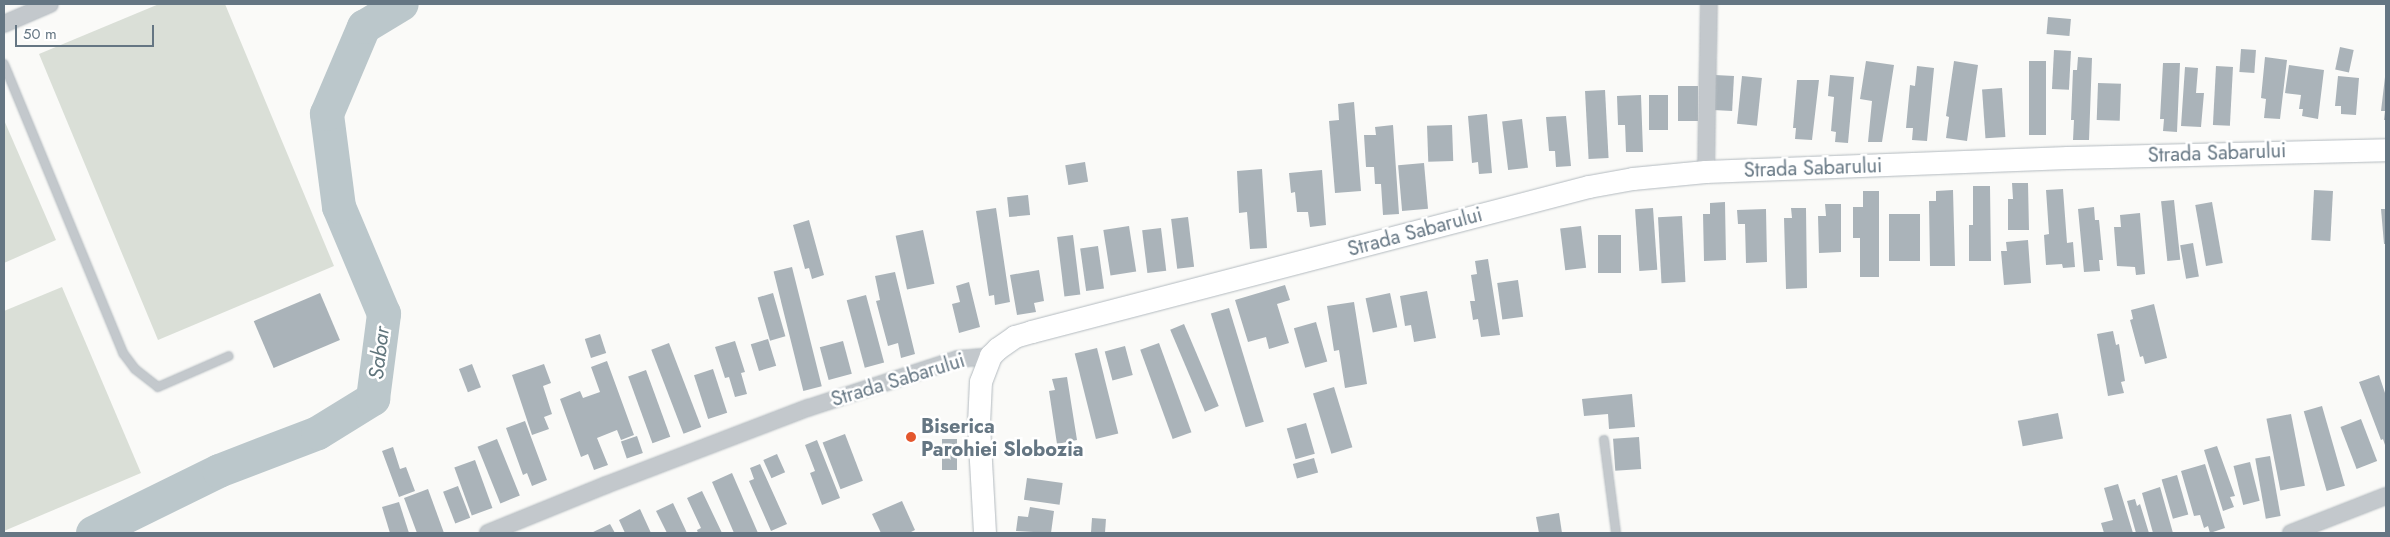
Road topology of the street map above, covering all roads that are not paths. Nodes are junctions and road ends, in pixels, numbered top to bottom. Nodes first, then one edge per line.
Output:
1 (50, 4) edge
2 (1709, 4) edge
3 (4, 24) edge
4 (4, 64) edge
5 (2386, 150) edge
6 (1706, 172) junction
7 (229, 356) dead end
8 (991, 356) junction
9 (1604, 440) dead end
10 (2386, 496) edge
11 (488, 533) edge
12 (985, 533) edge
13 (1616, 533) edge
14 (2291, 533) edge

1 - 3 street
2 - 6 street
4 - 7 lane
5 - 6 main road, Strada Sabarului
6 - 8 main road, Strada Sabarului
8 - 11 street, Strada Sabarului
8 - 12 main road
9 - 13 lane
10 - 14 street

